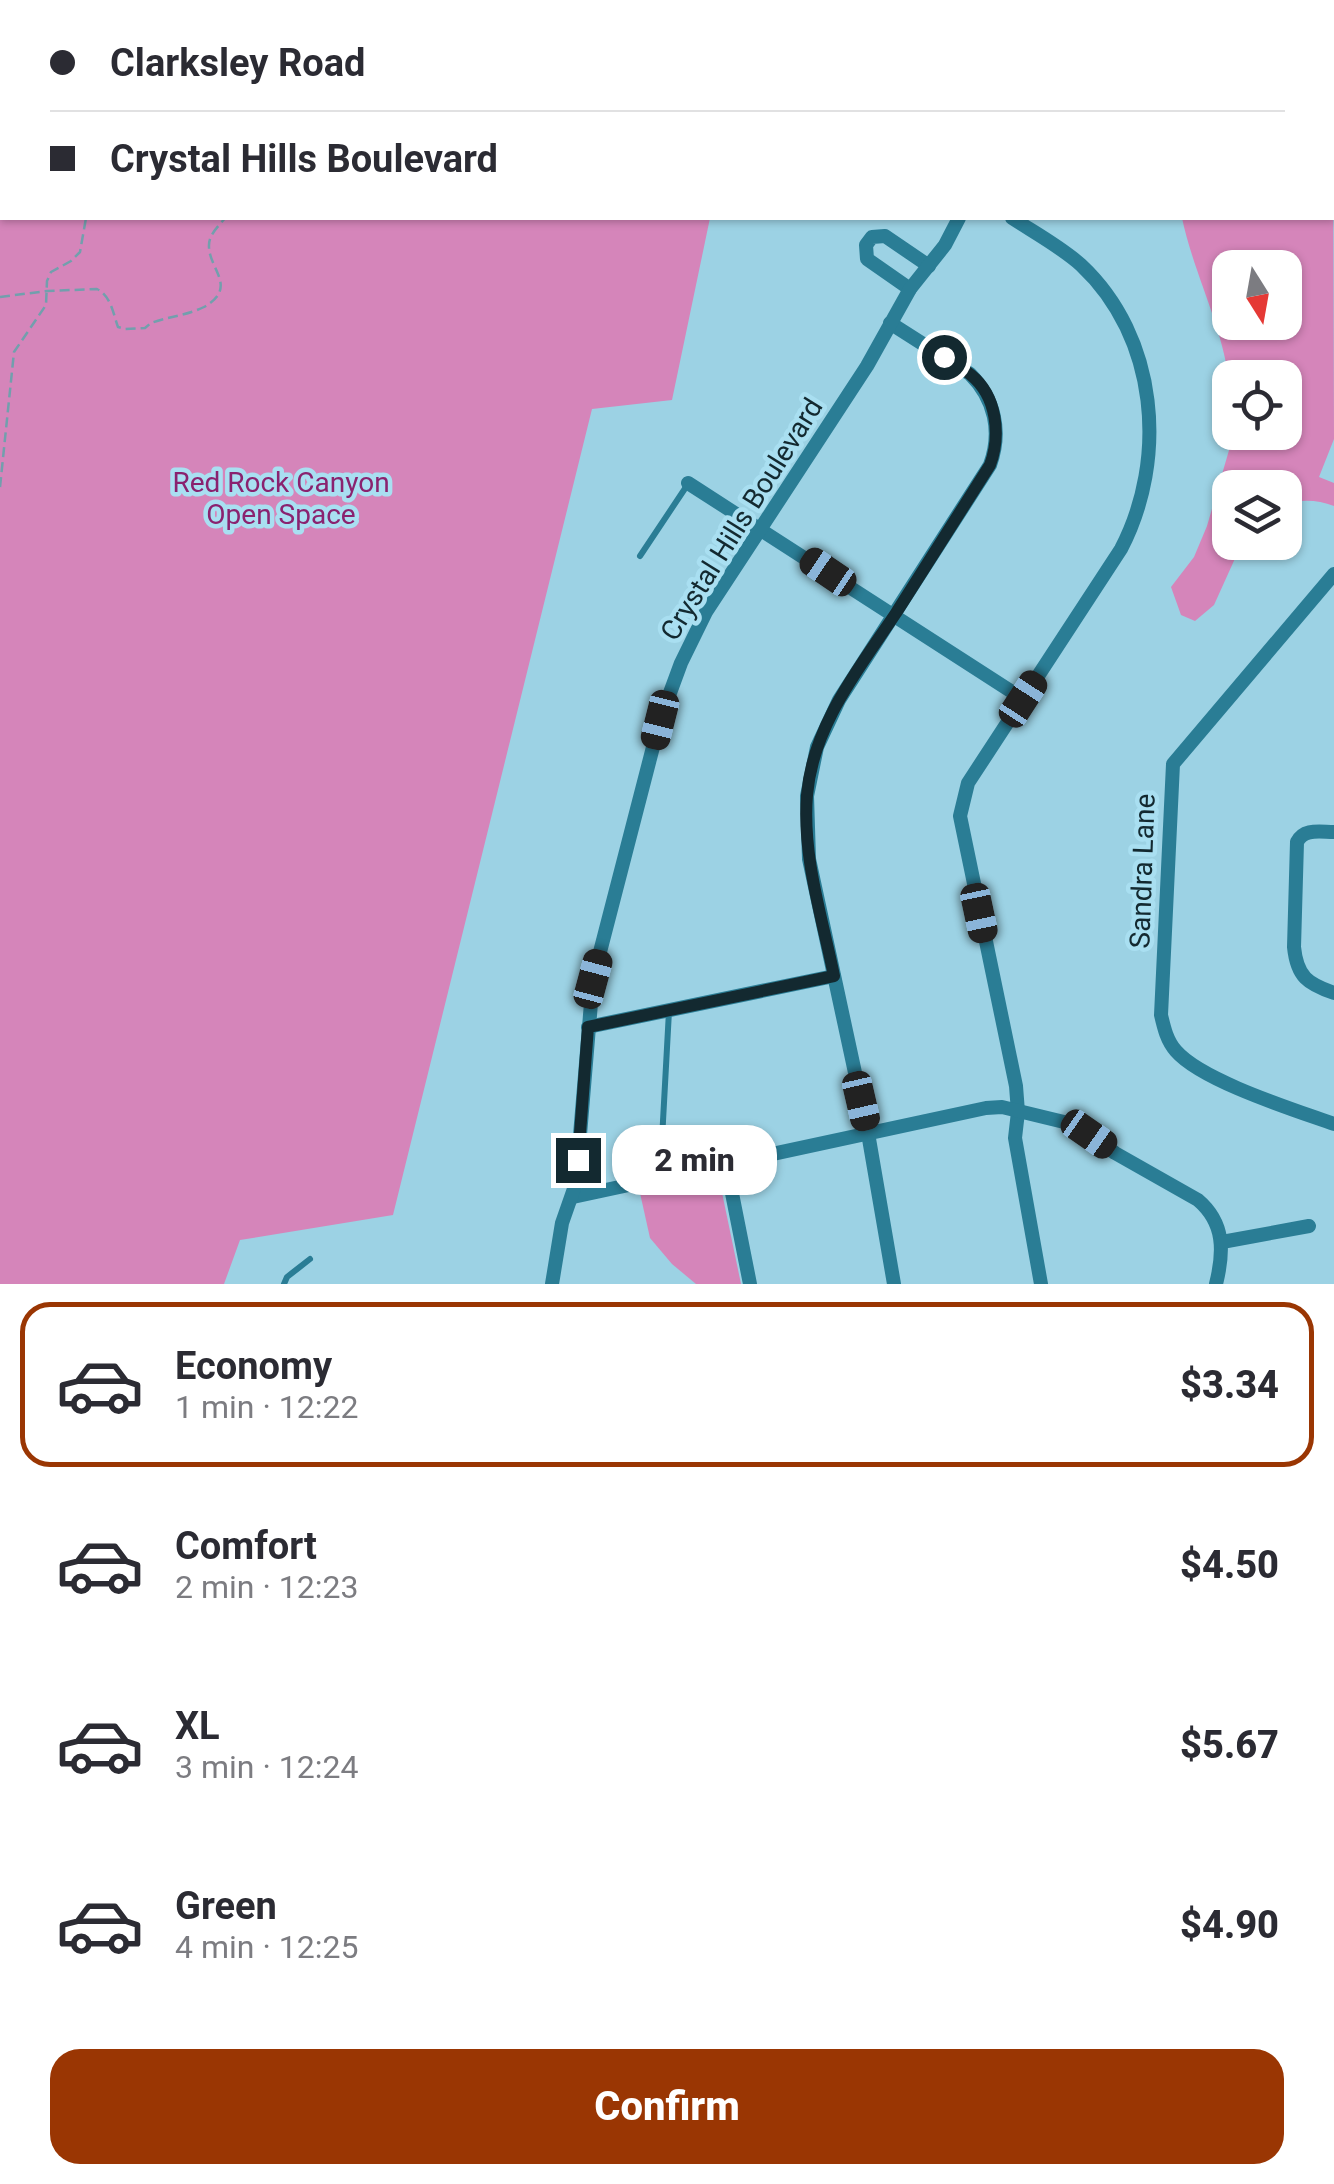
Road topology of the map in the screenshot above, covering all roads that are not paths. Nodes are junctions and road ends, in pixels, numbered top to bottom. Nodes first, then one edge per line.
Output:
1 (959, 220) edge
2 (1015, 220) edge
3 (929, 266) junction
4 (910, 289) junction
5 (890, 323) junction
6 (688, 483) joint
7 (762, 529) junction
8 (640, 556) dead end
9 (1334, 574) edge
10 (894, 616) junction
11 (1023, 699) junction
12 (1334, 832) edge
13 (834, 976) junction
14 (1334, 993) edge
15 (669, 1010) junction
16 (588, 1027) junction
17 (1018, 1112) junction
18 (1334, 1124) edge
19 (868, 1133) junction
20 (726, 1164) junction
21 (660, 1177) junction
22 (572, 1197) junction
23 (1309, 1226) dead end
24 (1222, 1242) junction
25 (310, 1259) dead end
26 (284, 1284) edge
27 (552, 1284) edge
28 (750, 1284) edge
29 (894, 1284) edge
30 (1041, 1284) edge
31 (1216, 1284) edge

1 - 3 street, Crystal Hills Boulevard
2 - 11 street
3 - 4 street, Crystal Hills Boulevard
3 - 4 street
4 - 5 street, Crystal Hills Boulevard
5 - 7 street, Crystal Hills Boulevard
5 - 10 street
6 - 7 street
6 - 8 lane
7 - 10 street
7 - 16 street, Crystal Hills Boulevard
9 - 18 street, Sandra Lane
10 - 11 street
10 - 13 street
11 - 17 street
12 - 14 street
13 - 15 street
13 - 19 street
15 - 16 street
15 - 21 lane
16 - 22 street, Crystal Hills Boulevard
17 - 19 street
17 - 24 street
17 - 30 street
19 - 20 street
19 - 29 street
20 - 21 street
20 - 28 street
21 - 22 street
22 - 27 street, Crystal Hills Boulevard
23 - 24 street
24 - 31 street
25 - 26 lane

